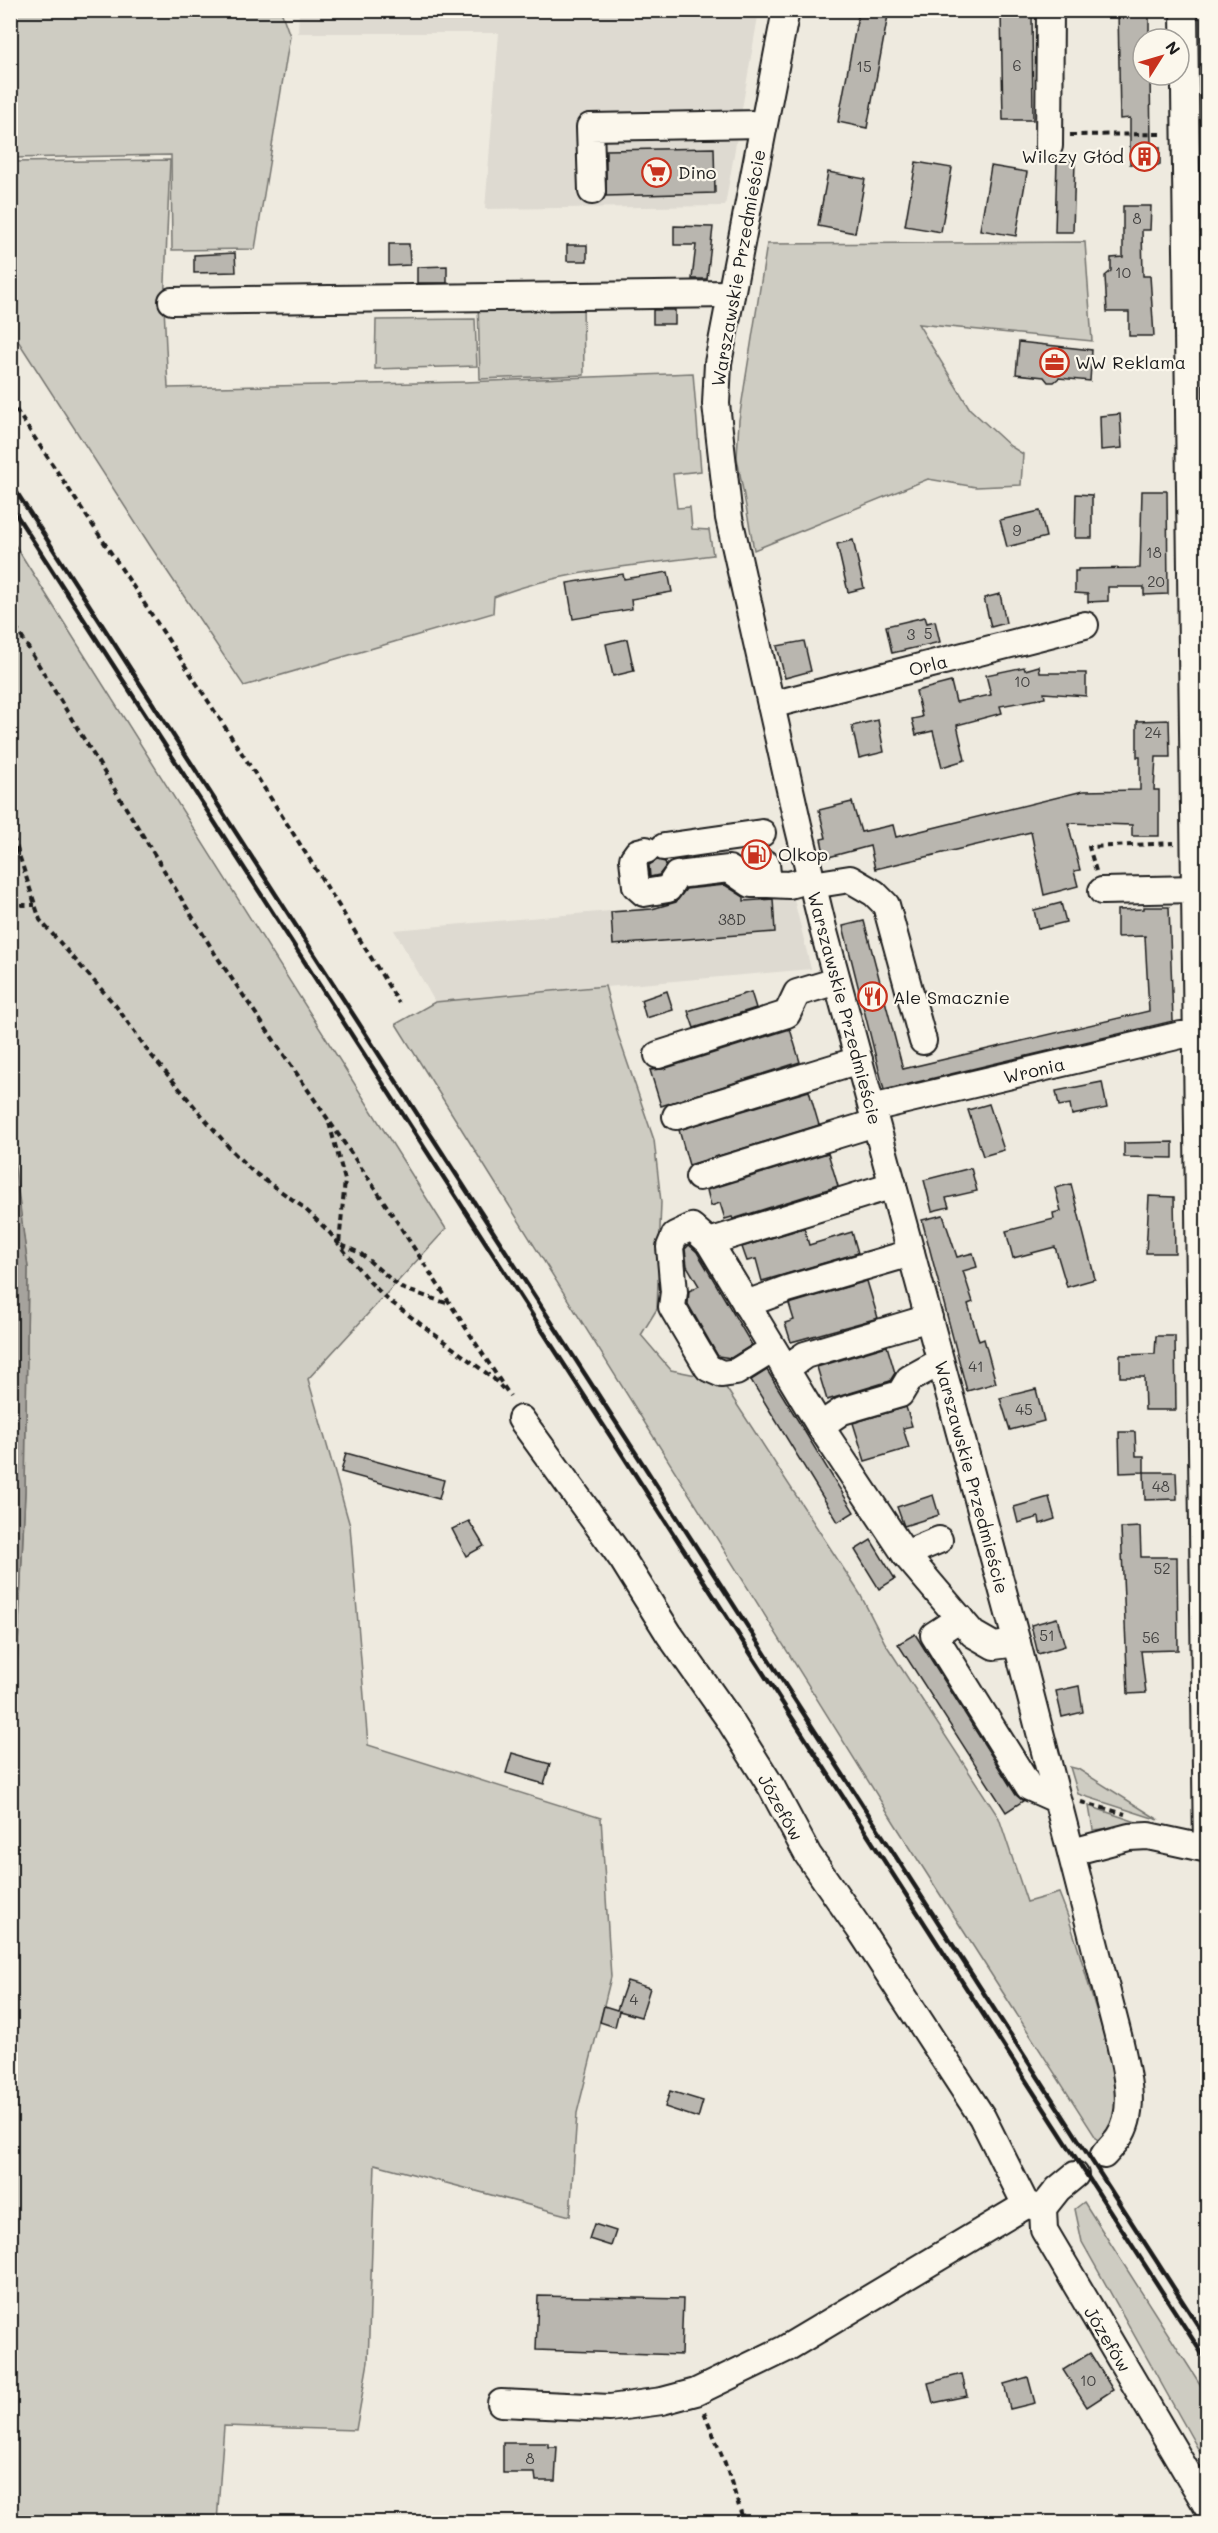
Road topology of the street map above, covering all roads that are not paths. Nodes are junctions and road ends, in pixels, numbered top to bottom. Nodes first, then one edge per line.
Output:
1 (786, 10) edge
2 (1050, 10) edge
3 (1184, 10) edge
4 (1196, 60) edge
5 (763, 124) junction
6 (1049, 146) dead end
7 (591, 191) dead end
8 (731, 294) junction
9 (172, 301) dead end
10 (1198, 306) edge
11 (1199, 423) edge
12 (1199, 503) edge
13 (1085, 625) dead end
14 (771, 705) junction
15 (1201, 760) edge
16 (798, 825) junction
17 (765, 856) junction
18 (812, 882) junction
19 (1196, 889) junction
20 (1102, 891) road end
21 (837, 981) junction
22 (1197, 1035) junction
23 (923, 1041) dead end
24 (658, 1055) dead end
25 (859, 1060) junction
26 (676, 1116) dead end
27 (874, 1116) junction
28 (699, 1177) dead end
29 (893, 1185) junction
30 (709, 1242) junction
31 (911, 1253) junction
32 (746, 1304) junction
33 (928, 1318) junction
34 (779, 1359) junction
35 (940, 1362) junction
36 (516, 1407) road end
37 (820, 1426) junction
38 (939, 1540) dead end
39 (905, 1554) junction
40 (960, 1617) junction
41 (1017, 1643) junction
42 (1056, 1799) junction
43 (1207, 1849) edge
44 (1072, 1852) junction
45 (1104, 2155) dead end
46 (1075, 2175) dead end
47 (1035, 2206) junction
48 (501, 2403) dead end
49 (1208, 2508) edge

1 - 5 street, Warszawskie Przedmieście
2 - 6 street
3 - 4 street
4 - 10 street
5 - 7 street
5 - 8 street, Warszawskie Przedmieście
8 - 9 street
8 - 14 street, Warszawskie Przedmieście
10 - 11 street
11 - 12 street
12 - 15 street
13 - 14 street, Orla
14 - 16 street, Warszawskie Przedmieście
15 - 19 street
16 - 17 street
16 - 18 street, Warszawskie Przedmieście
17 - 17 street
17 - 18 street
18 - 21 street, Warszawskie Przedmieście
18 - 23 street
19 - 20 street
19 - 22 street
21 - 24 street
21 - 25 street, Warszawskie Przedmieście
22 - 27 street, Wronia
22 - 43 street
25 - 26 street
25 - 27 street, Warszawskie Przedmieście
27 - 28 street, Wronia
27 - 29 street, Warszawskie Przedmieście
29 - 30 street
29 - 31 street, Warszawskie Przedmieście
30 - 32 street
30 - 34 street
31 - 32 street
31 - 33 street, Warszawskie Przedmieście
32 - 34 street
33 - 34 street
33 - 35 street, Warszawskie Przedmieście
34 - 37 street
35 - 37 street
35 - 41 street, Warszawskie Przedmieście
36 - 47 street, Józefów
37 - 39 street
38 - 39 street
39 - 40 street
40 - 41 street
40 - 42 street
41 - 42 street, Warszawskie Przedmieście
42 - 44 street, Warszawskie Przedmieście
43 - 44 street
44 - 45 street
46 - 47 street
47 - 48 street
47 - 49 street, Józefów

